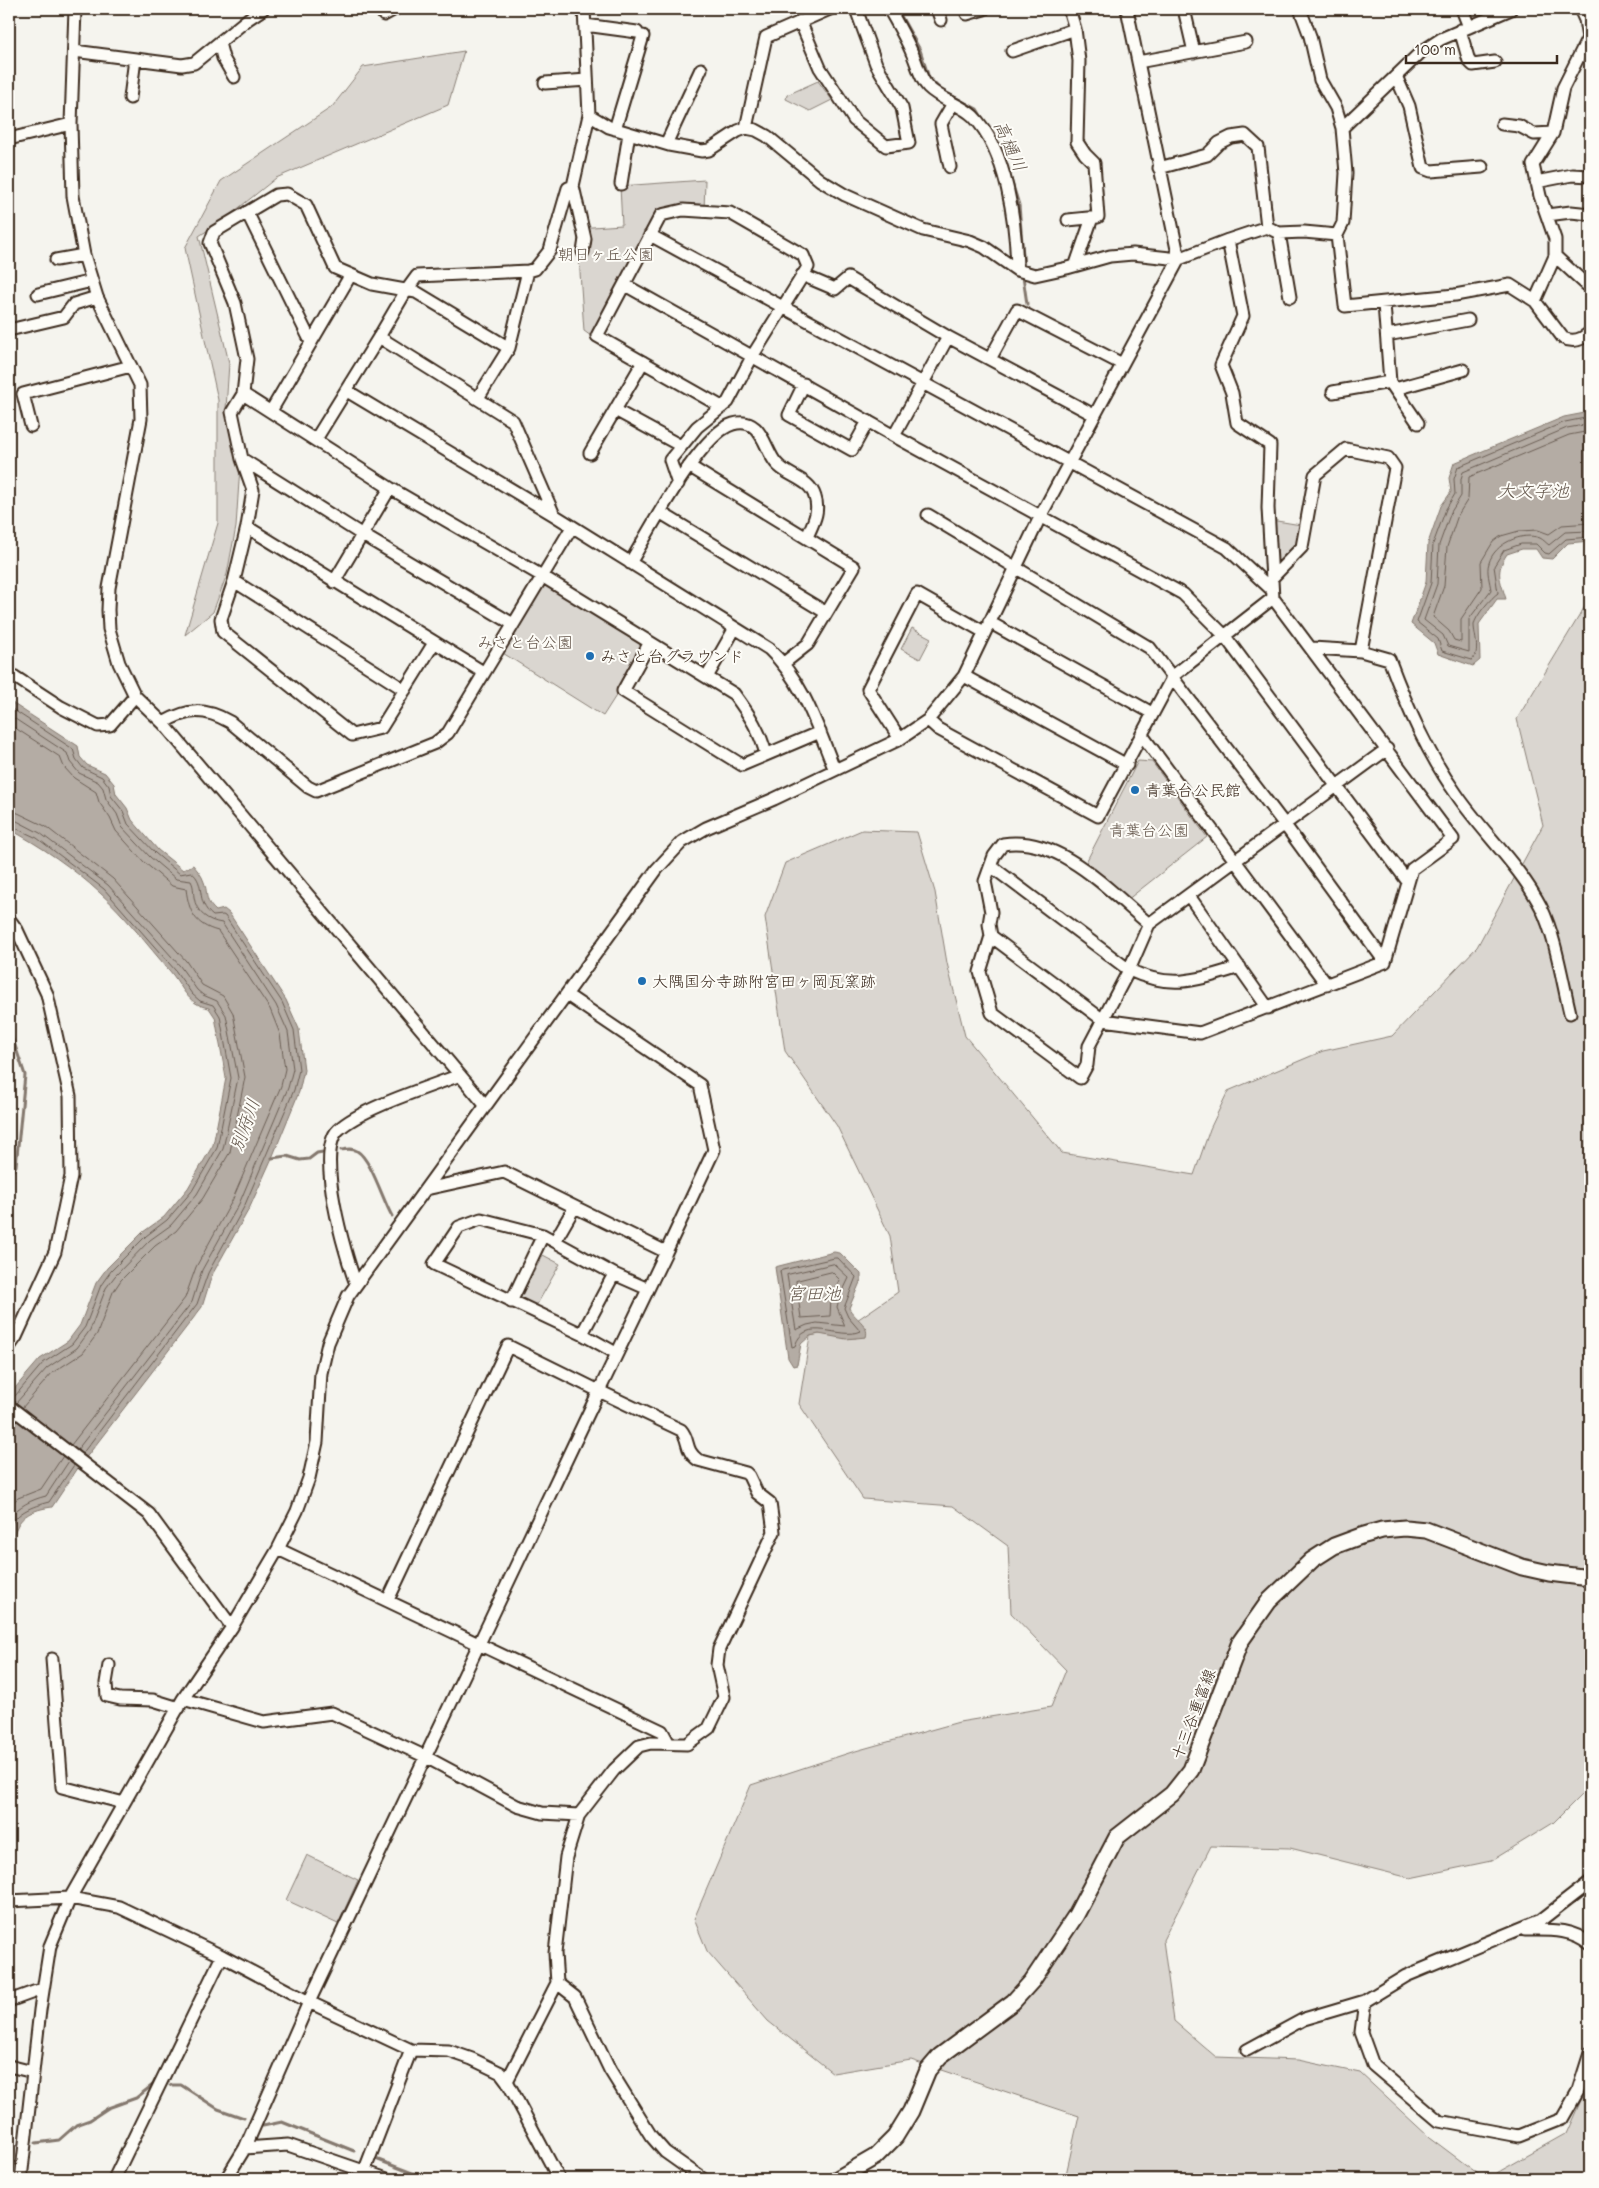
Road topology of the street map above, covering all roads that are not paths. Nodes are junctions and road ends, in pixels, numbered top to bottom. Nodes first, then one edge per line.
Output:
1 (75, 9) edge
2 (263, 9) edge
3 (380, 9) edge
4 (395, 9) edge
5 (584, 9) edge
6 (830, 9) edge
7 (856, 9) edge
8 (889, 9) edge
9 (937, 9) edge
10 (984, 9) edge
11 (1069, 9) edge
12 (1127, 9) edge
13 (1184, 9) edge
14 (1300, 9) edge
15 (1462, 9) edge
16 (1511, 9) edge
17 (1580, 9) edge
18 (967, 14) dead end
19 (941, 20) dead end
20 (800, 22) junction
21 (585, 25) junction
22 (1075, 29) junction
23 (1465, 29) junction
24 (1246, 42) dead end
25 (219, 43) junction
26 (74, 51) junction
27 (1012, 51) dead end
28 (1194, 52) junction
29 (135, 59) junction
30 (1138, 62) junction
31 (1495, 62) dead end
32 (701, 69) dead end
33 (1396, 76) junction
34 (234, 77) dead end
35 (587, 80) junction
36 (545, 83) dead end
37 (130, 98) dead end
38 (952, 105) junction
39 (589, 115) junction
40 (71, 124) junction
41 (1502, 124) dead end
42 (746, 128) junction
43 (1342, 128) junction
44 (615, 129) junction
45 (1552, 132) junction
46 (629, 133) junction
47 (9, 139) edge
48 (666, 144) junction
49 (950, 167) dead end
50 (1482, 167) dead end
51 (1159, 168) junction
52 (1590, 176) edge
53 (1536, 182) junction
54 (621, 184) dead end
55 (573, 186) junction
56 (246, 212) junction
57 (1590, 214) edge
58 (1547, 215) junction
59 (1092, 218) junction
60 (1068, 220) dead end
61 (1267, 227) junction
62 (1279, 232) junction
63 (650, 235) junction
64 (1337, 235) junction
65 (1228, 240) junction
66 (583, 252) dead end
67 (84, 255) junction
68 (1556, 256) junction
69 (1179, 259) junction
70 (56, 260) dead end
71 (1076, 264) junction
72 (1017, 270) junction
73 (528, 271) junction
74 (802, 275) junction
75 (350, 276) junction
76 (92, 281) junction
77 (625, 285) junction
78 (1590, 288) edge
79 (406, 291) junction
80 (38, 294) dead end
81 (97, 296) junction
82 (1290, 297) dead end
83 (1535, 301) junction
84 (1384, 304) junction
85 (782, 307) junction
86 (1468, 320) dead end
87 (9, 330) edge
88 (1590, 332) edge
89 (1386, 335) junction
90 (380, 337) junction
91 (948, 337) junction
92 (311, 342) junction
93 (509, 348) junction
94 (753, 355) junction
95 (990, 359) junction
96 (643, 362) junction
97 (1122, 364) junction
98 (131, 366) junction
99 (1463, 370) dead end
100 (922, 383) junction
101 (804, 384) junction
102 (1392, 386) junction
103 (347, 391) junction
104 (1333, 392) dead end
105 (243, 394) junction
106 (478, 398) junction
107 (722, 407) junction
108 (615, 410) junction
109 (271, 411) junction
110 (1094, 415) junction
111 (868, 421) junction
112 (1418, 423) dead end
113 (31, 426) dead end
114 (894, 436) junction
115 (316, 439) junction
116 (681, 446) junction
117 (590, 453) dead end
118 (242, 459) junction
119 (1071, 463) junction
120 (689, 466) junction
121 (678, 484) junction
122 (390, 488) junction
123 (661, 513) junction
124 (554, 515) junction
125 (928, 515) dead end
126 (1041, 515) junction
127 (247, 527) junction
128 (572, 527) junction
129 (361, 534) junction
130 (807, 536) junction
131 (630, 563) junction
132 (1014, 568) junction
133 (542, 576) junction
134 (234, 580) junction
135 (334, 582) junction
136 (1272, 589) junction
137 (825, 612) junction
138 (513, 624) junction
139 (987, 627) junction
140 (735, 628) junction
141 (1224, 635) junction
142 (434, 643) junction
143 (649, 644) junction
144 (1312, 648) junction
145 (1360, 652) junction
146 (784, 663) junction
147 (484, 672) junction
148 (9, 673) edge
149 (964, 676) junction
150 (1173, 676) junction
151 (707, 677) junction
152 (405, 690) junction
153 (135, 696) junction
154 (1152, 712) junction
155 (928, 720) junction
156 (163, 723) junction
157 (820, 732) junction
158 (1142, 735) junction
159 (900, 738) junction
160 (1387, 749) junction
161 (766, 755) junction
162 (1127, 765) junction
163 (834, 768) junction
164 (1336, 786) junction
165 (1285, 825) junction
166 (1235, 861) junction
167 (991, 866) junction
168 (1408, 882) junction
169 (1189, 896) junction
170 (9, 919) edge
171 (1149, 924) junction
172 (990, 936) junction
173 (1385, 962) junction
174 (1240, 967) junction
175 (1129, 970) junction
176 (1326, 984) junction
177 (567, 996) junction
178 (1268, 1008) junction
179 (1570, 1013) dead end
180 (1103, 1020) junction
181 (460, 1075) junction
182 (486, 1106) junction
183 (426, 1188) junction
184 (574, 1208) junction
185 (543, 1235) junction
186 (555, 1241) junction
187 (666, 1252) junction
188 (614, 1274) junction
189 (356, 1284) junction
190 (648, 1289) junction
191 (511, 1302) junction
192 (582, 1334) junction
193 (9, 1346) edge
194 (616, 1353) junction
195 (599, 1391) junction
196 (9, 1406) edge
197 (278, 1549) junction
198 (1590, 1578) edge
199 (388, 1600) junction
200 (232, 1627) junction
201 (479, 1644) junction
202 (52, 1659) dead end
203 (109, 1665) dead end
204 (181, 1704) junction
205 (668, 1742) junction
206 (424, 1756) junction
207 (124, 1803) junction
208 (579, 1815) junction
209 (1590, 1882) edge
210 (70, 1898) junction
211 (9, 1901) edge
212 (1518, 1930) junction
213 (1590, 1944) edge
214 (222, 1956) junction
215 (557, 1983) junction
216 (42, 1989) junction
217 (9, 2001) edge
218 (1365, 2001) junction
219 (309, 2002) junction
220 (411, 2050) junction
221 (1247, 2050) dead end
222 (1590, 2053) edge
223 (9, 2066) edge
224 (33, 2072) junction
225 (507, 2081) junction
226 (245, 2148) junction
227 (364, 2172) junction
228 (21, 2179) edge
229 (114, 2179) edge
230 (226, 2179) edge
231 (387, 2179) edge
232 (559, 2179) edge
233 (703, 2179) edge
234 (837, 2179) edge

1 - 26 street
2 - 25 street
3 - 4 street
5 - 21 street
6 - 20 street
7 - 20 street
8 - 38 street
9 - 19 street
10 - 18 street
11 - 22 street
12 - 30 street
13 - 28 street
14 - 43 street
15 - 23 street
16 - 23 street
17 - 45 street
20 - 42 street
21 - 35 street
21 - 44 street
22 - 27 street
22 - 59 street
23 - 31 street
23 - 33 street
24 - 28 street
25 - 29 street
25 - 34 street
26 - 29 street
26 - 40 street
28 - 30 street
29 - 37 street
30 - 51 street
32 - 48 street
33 - 43 street
33 - 50 street
35 - 36 street
35 - 39 street
38 - 49 street
38 - 72 street
39 - 44 street
39 - 55 street
40 - 47 street
40 - 67 street
41 - 45 street
42 - 48 street
42 - 72 street
43 - 64 street
44 - 46 street
45 - 53 street
46 - 48 street
46 - 54 street
51 - 61 street
51 - 69 street
52 - 53 street
53 - 58 street
55 - 66 street
55 - 73 street
56 - 75 street
56 - 92 street
56 - 105 street
57 - 58 street
58 - 68 street
59 - 60 street
59 - 71 street
61 - 62 street
61 - 65 street
62 - 64 street
62 - 82 street
63 - 74 street
63 - 77 street
63 - 85 street
64 - 84 street
65 - 69 street
65 - 136 street
67 - 70 street
67 - 76 street
68 - 78 street
68 - 83 street
69 - 71 street
69 - 97 street
71 - 72 street
73 - 79 street
73 - 93 street
74 - 85 street
74 - 91 street
75 - 79 street
75 - 92 street
76 - 80 street
76 - 81 street
77 - 94 street
77 - 96 street
79 - 90 street
79 - 93 street
81 - 87 street
81 - 98 street
83 - 84 street
83 - 88 street
84 - 89 street
85 - 94 street
85 - 100 street
86 - 89 street
89 - 102 street
90 - 103 street
90 - 106 street
91 - 95 street
91 - 100 street
92 - 109 street
93 - 106 street
94 - 101 street
94 - 107 street
95 - 97 street
95 - 110 street
96 - 107 street
96 - 108 street
97 - 110 street
98 - 113 street
98 - 153 street
99 - 102 street
100 - 114 street
100 - 119 street
101 - 111 street
101 - 111 street
102 - 104 street
102 - 112 street
103 - 115 street
103 - 124 street
105 - 109 street
105 - 118 street
106 - 124 street
107 - 116 street
108 - 116 street
108 - 117 street
109 - 115 street
110 - 119 street
111 - 114 street
114 - 126 street
115 - 122 street
116 - 121 street
118 - 127 street
118 - 129 street
119 - 126 street
119 - 136 street
120 - 121 street
120 - 130 street
120 - 130 street
121 - 123 street
122 - 129 street
122 - 133 street
123 - 131 street
123 - 137 street
124 - 128 street
125 - 132 street
126 - 132 street
126 - 141 street
127 - 134 street
127 - 135 street
128 - 131 street
128 - 133 street
129 - 135 street
129 - 138 street
130 - 137 street
131 - 140 street
132 - 139 street
132 - 150 street
133 - 138 street
133 - 143 street
134 - 152 street
134 - 152 street
135 - 142 street
136 - 141 street
136 - 144 street
136 - 145 street
137 - 146 street
138 - 147 street
139 - 149 street
139 - 154 street
139 - 159 street
140 - 146 street
140 - 151 street
141 - 150 street
141 - 164 street
142 - 147 street
142 - 152 street
143 - 151 street
143 - 161 street
144 - 145 street
144 - 160 street
145 - 179 street
146 - 157 street
147 - 156 street
148 - 153 street
149 - 155 street
149 - 162 street
150 - 154 street
150 - 165 street
151 - 161 street
153 - 156 street
154 - 158 street
155 - 159 street
155 - 162 street
156 - 181 street
157 - 161 street
157 - 163 street
158 - 162 street
158 - 166 street
159 - 163 street
160 - 164 street
160 - 168 street
163 - 177 street
164 - 165 street
164 - 168 street
165 - 166 street
165 - 173 street
166 - 169 street
166 - 176 street
167 - 171 street
167 - 172 street
167 - 175 street
168 - 173 street
169 - 171 street
169 - 174 street
170 - 193 street
171 - 175 street
172 - 180 street
172 - 180 street
173 - 176 street
174 - 175 street
174 - 178 street
175 - 180 street
176 - 178 street
177 - 182 street
177 - 187 street
178 - 180 street
181 - 182 street
181 - 189 street
182 - 183 street
183 - 184 street
183 - 189 street
184 - 186 street
184 - 187 street
185 - 186 street
185 - 191 street
185 - 191 street
186 - 188 street
187 - 190 street
188 - 190 street
188 - 192 street
189 - 197 street
190 - 194 street
191 - 192 street
192 - 194 street
194 - 195 street
195 - 199 street
195 - 201 street
195 - 205 street
196 - 200 street
197 - 199 street
197 - 200 street
198 - 234 main road, 十三谷重富線
199 - 201 street
200 - 204 street
201 - 205 street
201 - 206 street
202 - 207 street
203 - 204 street
204 - 206 street
204 - 207 street
205 - 208 street
206 - 208 street
206 - 219 street
207 - 210 street
208 - 215 street
209 - 212 street
210 - 211 street
210 - 214 street
210 - 216 street
212 - 213 street
212 - 218 street
214 - 219 street
214 - 229 street
215 - 225 street
215 - 233 street
216 - 217 street
216 - 224 street
218 - 221 street
218 - 222 street
219 - 220 street
219 - 226 street
220 - 225 street
220 - 227 street
223 - 224 street
224 - 228 street
225 - 232 street
226 - 227 street
226 - 230 street
227 - 231 street

